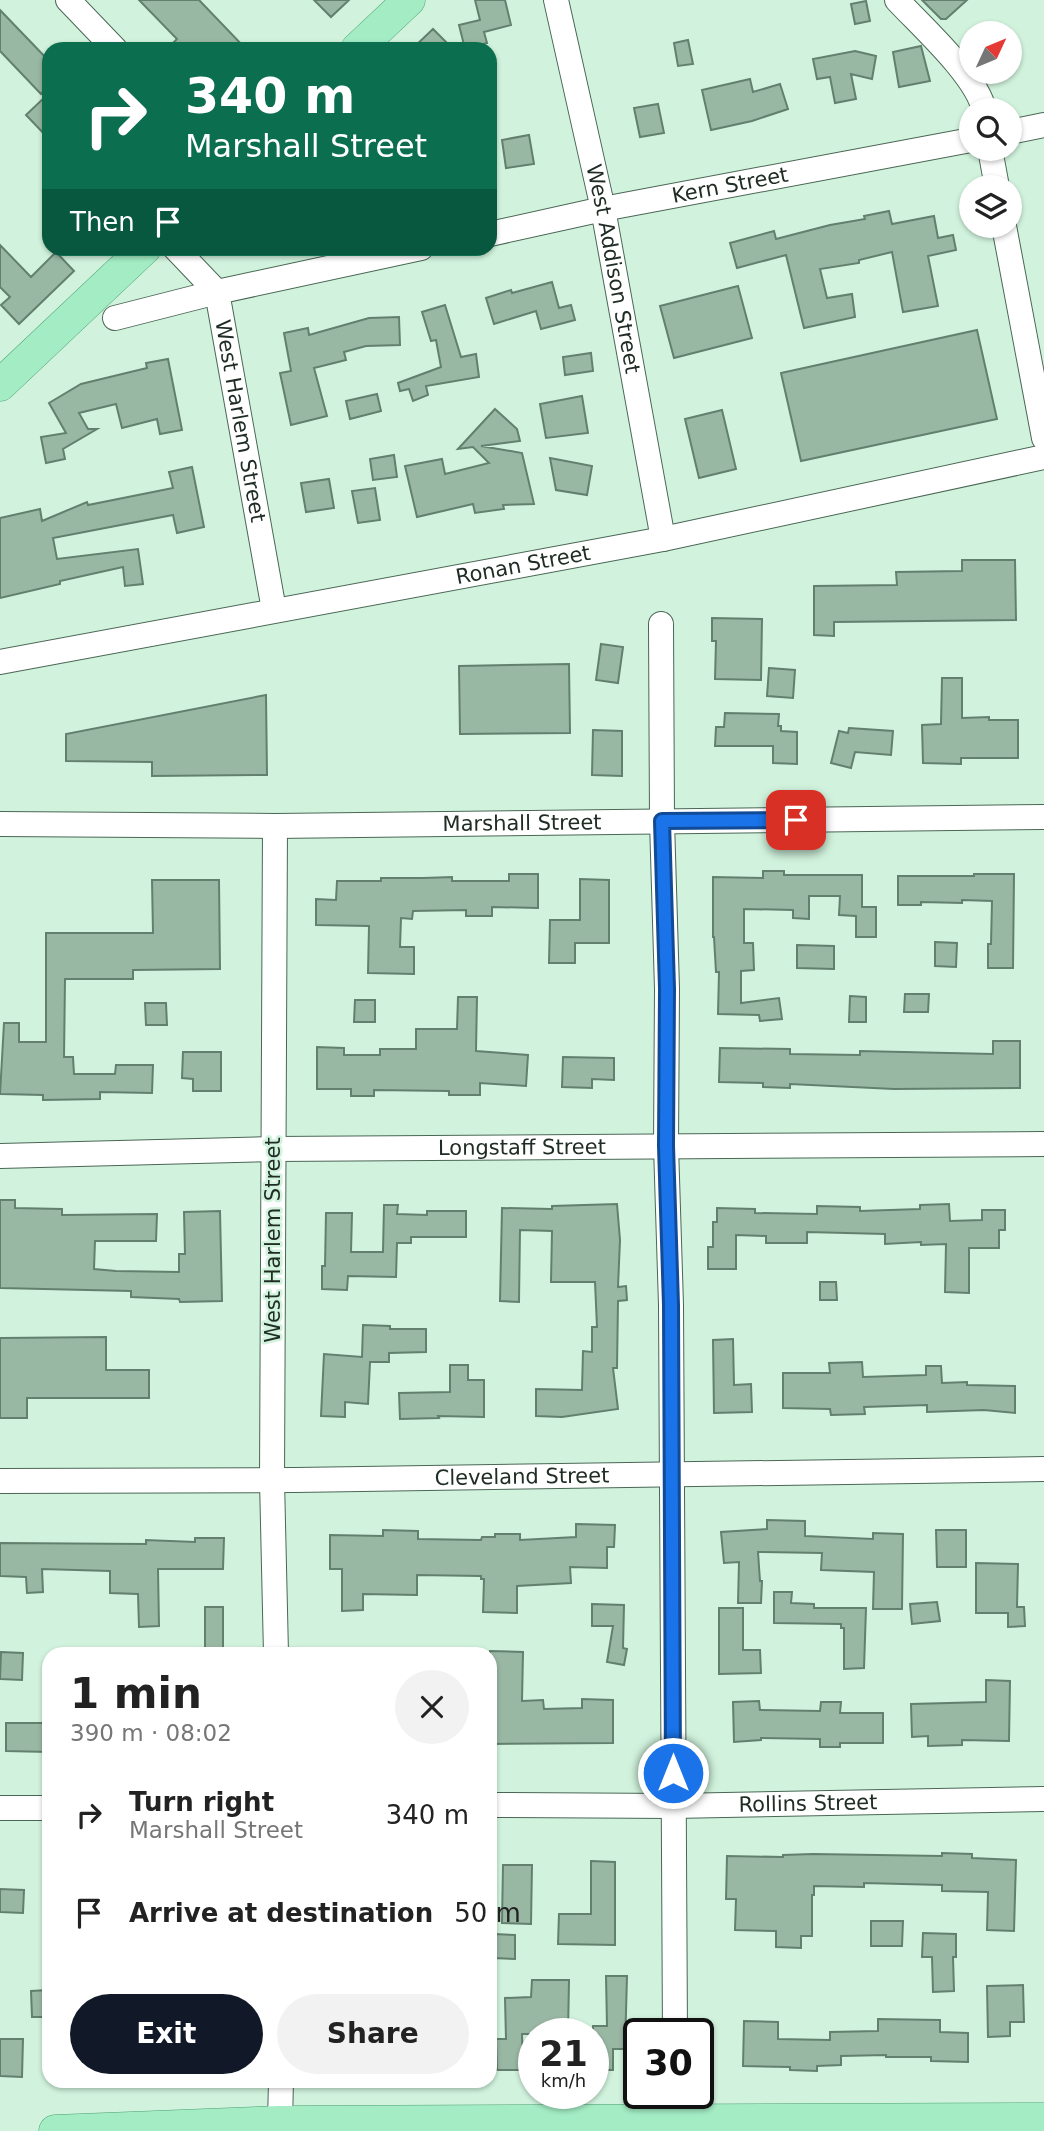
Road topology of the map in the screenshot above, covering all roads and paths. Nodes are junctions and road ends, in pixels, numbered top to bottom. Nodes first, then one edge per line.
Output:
1 (68, 0) edge
2 (409, 0) edge
3 (556, 0) edge
4 (897, 0) edge
5 (107, 42) edge
6 (364, 42) edge
7 (980, 98) edge
8 (1044, 125) edge
9 (1022, 130) edge
10 (959, 142) edge
11 (603, 209) junction
12 (497, 232) edge
13 (1006, 238) edge
14 (136, 256) edge
15 (183, 256) edge
16 (384, 256) edge
17 (217, 292) junction
18 (115, 317) dead end
19 (1, 383) edge
20 (1044, 438) edge
21 (1044, 457) edge
22 (663, 539) junction
23 (274, 610) junction
24 (661, 624) dead end
25 (0, 662) edge
26 (1044, 817) edge
27 (662, 821) junction
28 (0, 824) edge
29 (275, 826) junction
30 (1044, 1144) edge
31 (666, 1146) junction
32 (274, 1149) junction
33 (0, 1156) edge
34 (1044, 1469) edge
35 (672, 1475) junction
36 (272, 1480) junction
37 (0, 1481) edge
38 (276, 1647) edge
39 (1044, 1799) edge
40 (497, 1805) edge
41 (673, 1805) junction
42 (0, 1808) edge
43 (42, 1808) edge
44 (675, 2018) edge
45 (281, 2088) edge
46 (676, 2115) edge
47 (1044, 2119) edge
48 (280, 2122) junction
49 (55, 2131) edge

1 - 5 street
2 - 6 main road
3 - 11 street, West Addison Street
4 - 7 street
8 - 9 street
10 - 11 street, Kern Street
11 - 12 street, Kern Street
11 - 22 street, West Addison Street
13 - 20 street
14 - 19 main road
15 - 17 street, West Harlem Street
16 - 17 street
17 - 18 street
17 - 23 street, West Harlem Street
21 - 22 street, Ronan Street
22 - 23 street, Ronan Street
23 - 25 street, Ronan Street
24 - 27 street
26 - 27 street, Marshall Street
27 - 29 street, Marshall Street
27 - 31 street
28 - 29 street, Marshall Street
29 - 32 street, West Harlem Street
30 - 31 street, Longstaff Street
31 - 32 street, Longstaff Street
31 - 35 street
32 - 33 street, Longstaff Street
32 - 36 street, West Harlem Street
34 - 35 street, Cleveland Street
35 - 36 street, Cleveland Street
35 - 41 street
36 - 37 street, Cleveland Street
36 - 38 street, West Harlem Street
39 - 41 street, Rollins Street
40 - 41 street, Rollins Street
41 - 44 street
42 - 43 street
45 - 48 street
46 - 47 main road
46 - 48 main road
48 - 49 main road

